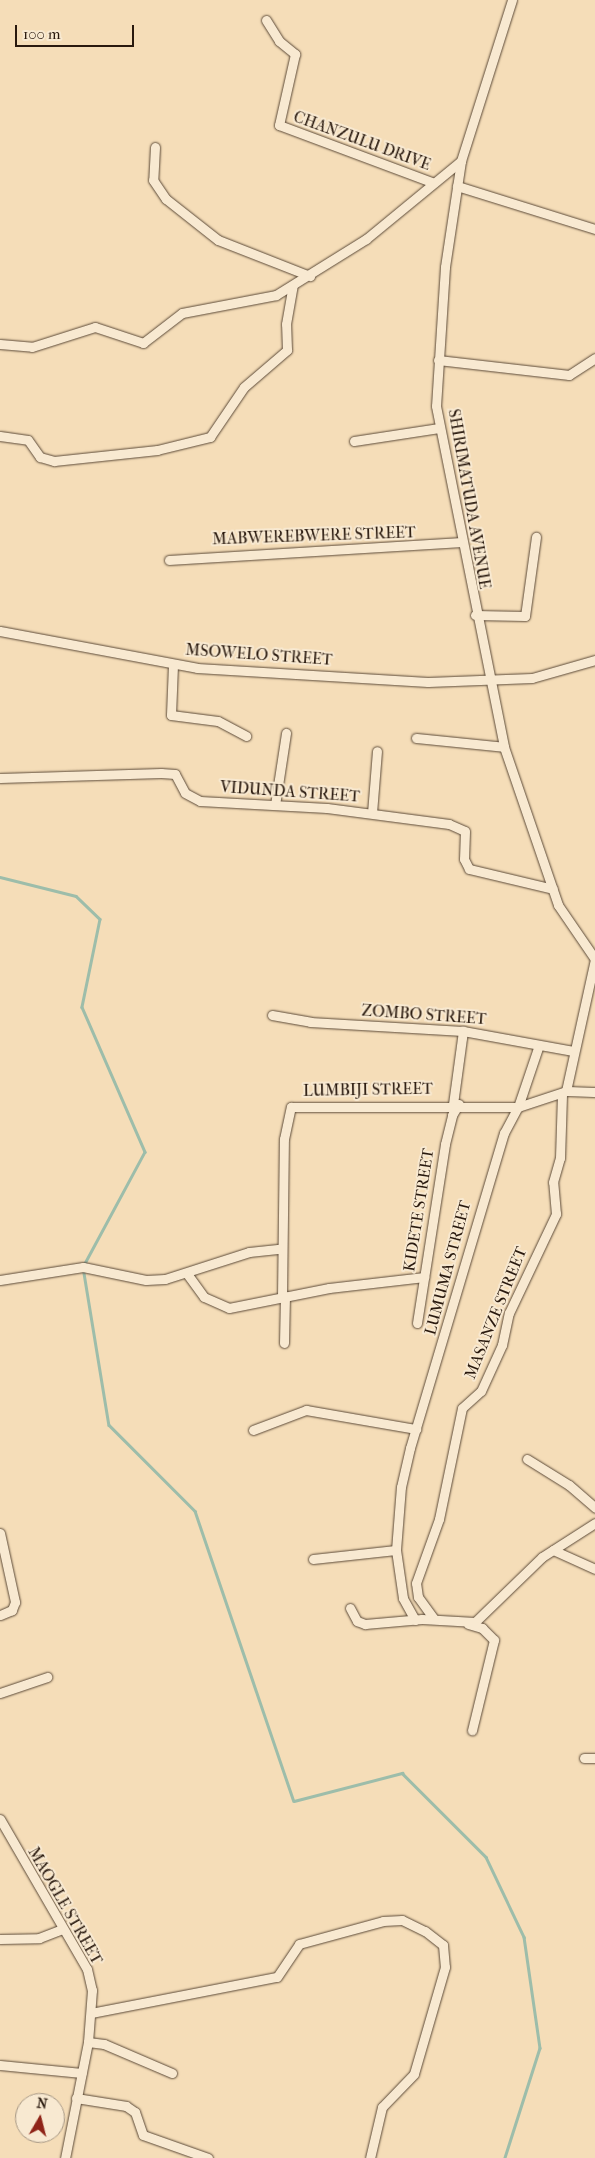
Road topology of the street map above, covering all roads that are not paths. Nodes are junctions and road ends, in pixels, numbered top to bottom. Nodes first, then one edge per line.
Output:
1 (512, 0) edge
2 (266, 20) dead end
3 (154, 147) dead end
4 (462, 161) junction
5 (434, 183) junction
6 (457, 186) junction
7 (595, 229) edge
8 (310, 276) junction
9 (293, 286) junction
10 (0, 344) edge
11 (595, 358) edge
12 (438, 360) junction
13 (439, 428) junction
14 (0, 436) edge
15 (354, 442) dead end
16 (536, 538) dead end
17 (461, 542) junction
18 (169, 560) dead end
19 (475, 615) junction
20 (0, 631) edge
21 (595, 660) edge
22 (173, 665) junction
23 (488, 682) junction
24 (286, 733) dead end
25 (246, 736) dead end
26 (416, 738) dead end
27 (504, 747) junction
28 (377, 751) dead end
29 (0, 778) edge
30 (275, 805) junction
31 (372, 813) junction
32 (553, 888) junction
33 (592, 945) edge
34 (595, 959) edge
35 (272, 1015) dead end
36 (463, 1032) junction
37 (539, 1045) junction
38 (573, 1051) junction
39 (564, 1092) junction
40 (595, 1092) edge
41 (456, 1104) junction
42 (518, 1107) junction
43 (280, 1249) junction
44 (188, 1275) junction
45 (424, 1277) junction
46 (0, 1280) edge
47 (283, 1297) junction
48 (416, 1324) dead end
49 (284, 1344) dead end
50 (416, 1429) junction
51 (253, 1430) dead end
52 (527, 1459) dead end
53 (595, 1508) edge
54 (595, 1524) edge
55 (0, 1533) edge
56 (396, 1550) junction
57 (554, 1550) junction
58 (313, 1559) dead end
59 (595, 1569) edge
60 (350, 1608) dead end
61 (0, 1615) edge
62 (434, 1619) junction
63 (415, 1620) junction
64 (468, 1624) junction
65 (47, 1677) dead end
66 (0, 1693) edge
67 (472, 1730) dead end
68 (584, 1758) dead end
69 (595, 1758) edge
70 (0, 1819) edge
71 (62, 1929) junction
72 (0, 1939) edge
73 (92, 2013) junction
74 (88, 2042) junction
75 (0, 2065) edge
76 (82, 2073) junction
77 (172, 2074) dead end
78 (76, 2098) junction
79 (64, 2158) edge
80 (208, 2158) edge
81 (370, 2158) edge

1 - 4 street, SHIRIMATUDA AVENUE
2 - 5 street, CHANZULU DRIVE
3 - 8 street
4 - 5 street
4 - 6 street, SHIRIMATUDA AVENUE
5 - 8 street
6 - 7 street
6 - 12 street, SHIRIMATUDA AVENUE
8 - 9 street
9 - 10 street
9 - 14 street
11 - 12 street
12 - 13 street, SHIRIMATUDA AVENUE
13 - 15 street
13 - 17 street, SHIRIMATUDA AVENUE
16 - 19 street
17 - 18 street, MABWEREBWERE STREET
17 - 19 street, SHIRIMATUDA AVENUE
19 - 23 street, SHIRIMATUDA AVENUE
20 - 22 street, MSOWELO STREET
21 - 23 street, MSOWELO STREET
22 - 23 street, MSOWELO STREET
22 - 25 street
23 - 27 street, SHIRIMATUDA AVENUE
24 - 30 street
26 - 27 street
27 - 32 street, SHIRIMATUDA AVENUE
28 - 31 street
29 - 30 street, VIDUNDA STREET
30 - 31 street, VIDUNDA STREET
31 - 32 street, VIDUNDA STREET
32 - 33 street, SHIRIMATUDA AVENUE
33 - 34 street, SHIRIMATUDA AVENUE
34 - 38 street
35 - 36 street, ZOMBO STREET
36 - 37 street, ZOMBO STREET
36 - 41 street, KIDETE STREET
37 - 38 street, ZOMBO STREET
37 - 42 street, LUMUMA STREET
38 - 39 street
39 - 40 street
39 - 42 street
39 - 62 street, MASANZE STREET
41 - 42 street, LUMBIJI STREET
41 - 43 street, LUMBIJI STREET
41 - 45 street, KIDETE STREET
42 - 50 street, LUMUMA STREET
43 - 44 street
43 - 47 street, LUMBIJI STREET
44 - 46 street
44 - 47 street
45 - 47 street
45 - 48 street, KIDETE STREET
47 - 49 street, LUMBIJI STREET
50 - 51 street
50 - 56 street, LUMUMA STREET
52 - 53 street
54 - 57 street
55 - 61 street
56 - 58 street
56 - 63 street, LUMUMA STREET
57 - 59 street
57 - 64 street
60 - 63 street
62 - 63 street
62 - 64 street
64 - 67 street
65 - 66 street
68 - 69 street
70 - 71 street, MAOGLE STREET
71 - 72 street
71 - 73 street, MAOGLE STREET
73 - 74 street, MAOGLE STREET
73 - 81 street
74 - 76 street, MAOGLE STREET
74 - 77 street
75 - 76 street
76 - 78 street, MAOGLE STREET
78 - 79 street, MAOGLE STREET
78 - 80 street

